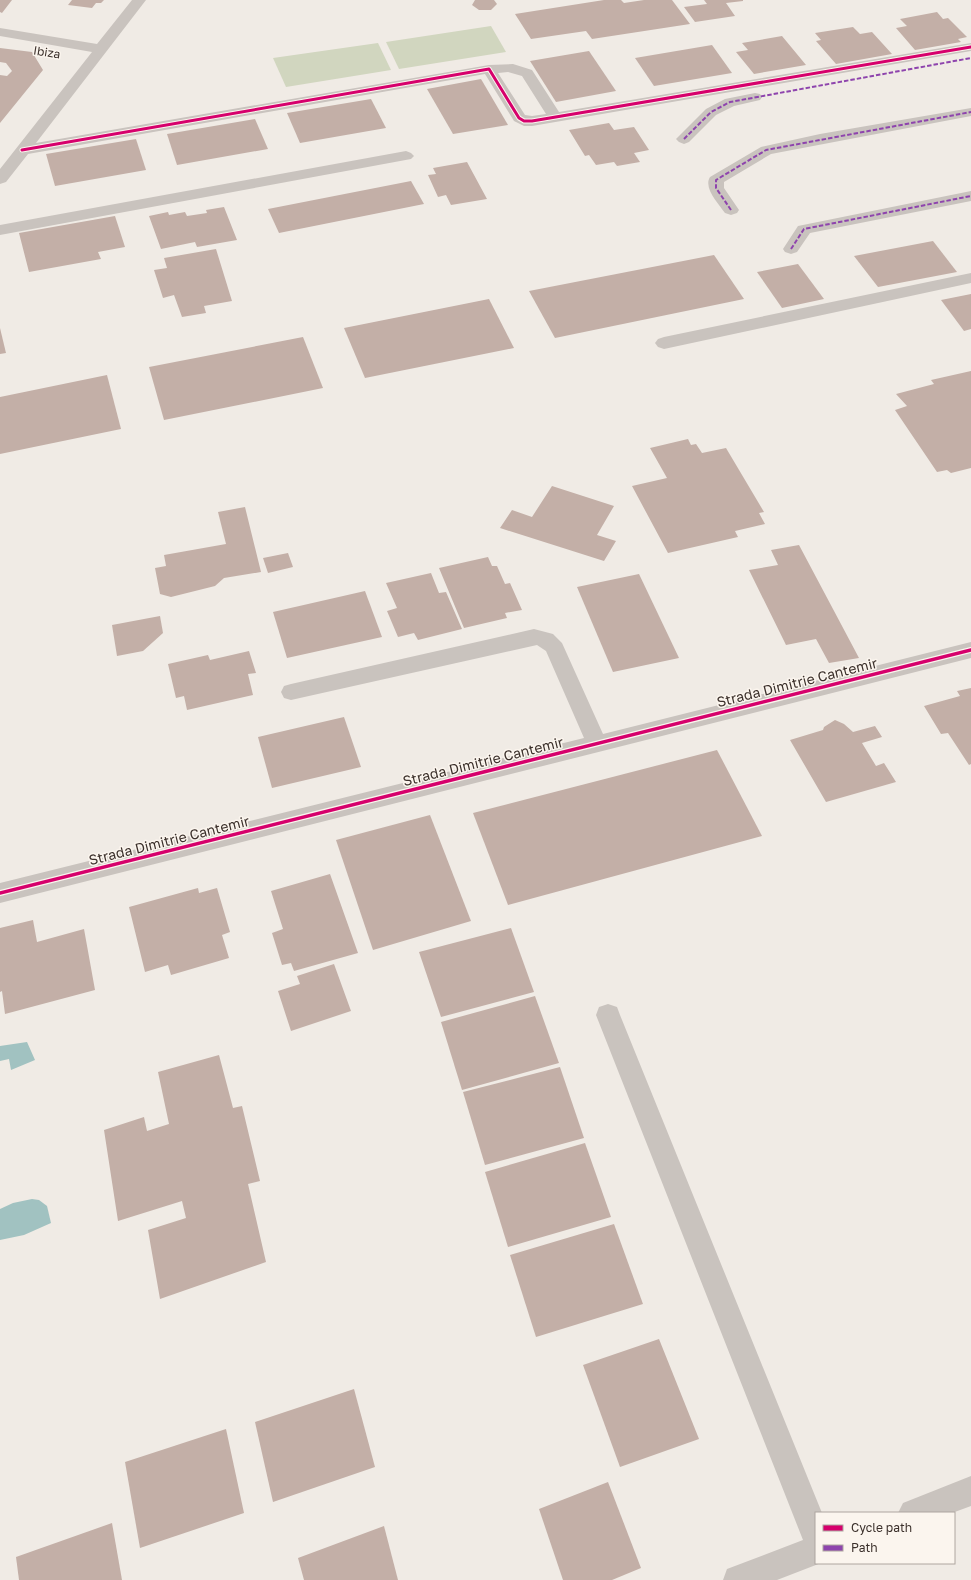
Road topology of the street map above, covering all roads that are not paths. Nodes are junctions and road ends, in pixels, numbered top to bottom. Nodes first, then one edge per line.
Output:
1 (139, 0) edge
2 (0, 32) edge
3 (0, 45) edge
4 (971, 47) edge
5 (98, 55) junction
6 (971, 58) edge
7 (489, 69) junction
8 (971, 112) edge
9 (555, 117) junction
10 (684, 139) dead end
11 (22, 150) junction
12 (406, 156) dead end
13 (0, 179) edge
14 (971, 196) edge
15 (731, 210) dead end
16 (0, 230) edge
17 (791, 249) dead end
18 (971, 278) edge
19 (664, 343) dead end
20 (971, 650) edge
21 (291, 692) dead end
22 (597, 744) junction
23 (0, 893) edge
24 (608, 1015) dead end
25 (971, 1491) edge
26 (917, 1512) edge
27 (815, 1533) edge
28 (815, 1550) edge
29 (738, 1580) edge

1 - 5 street
2 - 5 street
3 - 5 street, Ibiza
4 - 9 street
5 - 11 street
6 - 10 street
7 - 9 street
7 - 9 street
7 - 11 street
8 - 15 street
11 - 13 street
12 - 16 street
14 - 17 street
18 - 19 street
20 - 22 street, Strada Dimitrie Cantemir
21 - 22 street
22 - 23 street, Strada Dimitrie Cantemir
24 - 27 street
25 - 26 street
28 - 29 street

